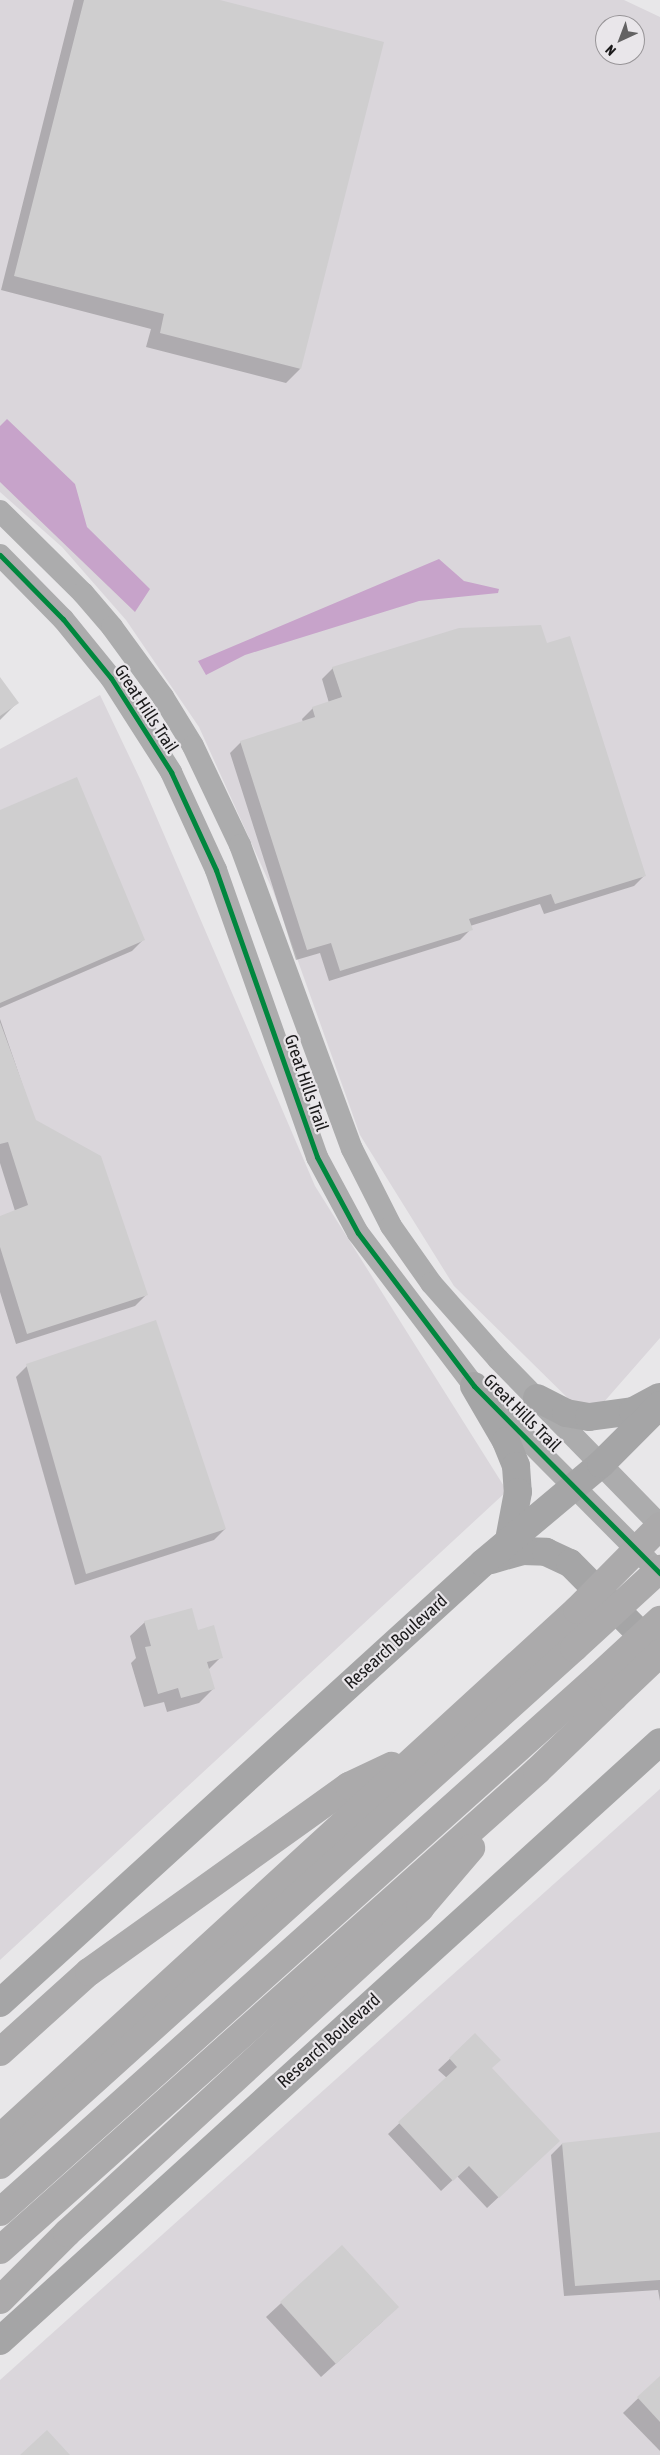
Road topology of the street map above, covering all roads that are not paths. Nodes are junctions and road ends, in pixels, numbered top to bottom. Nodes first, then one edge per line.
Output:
1 (0, 511) edge
2 (0, 555) edge
3 (474, 1386) junction
4 (660, 1396) edge
5 (538, 1398) junction
6 (660, 1405) edge
7 (602, 1464) junction
8 (575, 1486) junction
9 (660, 1526) edge
10 (509, 1540) junction
11 (483, 1563) junction
12 (660, 1569) edge
13 (660, 1573) edge
14 (660, 1620) edge
15 (564, 1640) junction
16 (660, 1654) edge
17 (607, 1686) junction
18 (660, 1726) edge
19 (654, 1748) edge
20 (415, 1754) junction
21 (537, 1770) junction
22 (0, 2003) edge
23 (0, 2052) edge
24 (0, 2138) edge
25 (0, 2165) edge
26 (0, 2212) edge
27 (0, 2250) edge
28 (0, 2300) edge
29 (0, 2341) edge

1 - 5 street, Great Hills Trail
2 - 3 street, Great Hills Trail
3 - 8 street, Great Hills Trail
3 - 10 main road
4 - 5 main road
5 - 7 street, Great Hills Trail
6 - 7 main road, Research Boulevard
7 - 8 main road, Research Boulevard
7 - 9 street, Great Hills Trail
8 - 10 main road, Research Boulevard
8 - 13 street, Great Hills Trail
9 - 15 highway, bridge
10 - 11 main road, Research Boulevard
11 - 16 main road
11 - 22 main road, Research Boulevard
12 - 15 highway, bridge
14 - 17 highway, bridge
15 - 20 highway
15 - 25 highway
16 - 17 highway, bridge
17 - 21 highway
17 - 26 highway
18 - 19 main road
19 - 29 main road, Research Boulevard
20 - 23 highway
20 - 24 highway
21 - 27 highway
21 - 28 highway

